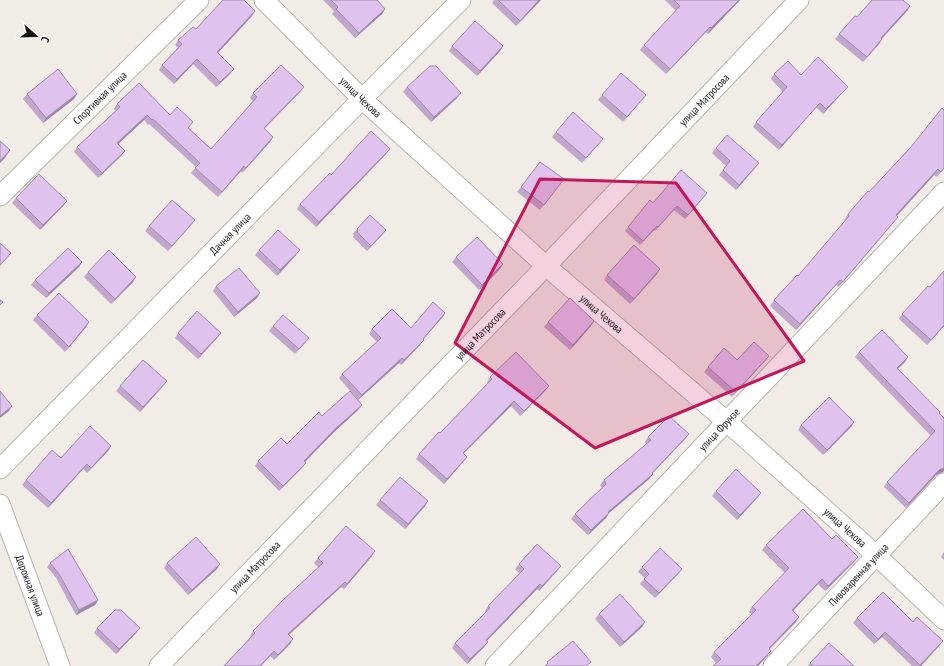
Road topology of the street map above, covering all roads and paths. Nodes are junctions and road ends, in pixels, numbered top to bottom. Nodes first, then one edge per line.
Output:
1 (199, 0) edge
2 (264, 0) edge
3 (460, 0) edge
4 (799, 0) edge
5 (362, 99) junction
6 (944, 192) edge
7 (0, 196) edge
8 (546, 266) junction
9 (726, 421) junction
10 (0, 469) edge
11 (944, 483) edge
12 (0, 504) edge
13 (876, 555) junction
14 (944, 620) edge
15 (60, 666) edge
16 (159, 666) edge
17 (495, 666) edge
18 (773, 666) edge

1 - 7 street, Спортивная улица
2 - 5 street, улица Чехова
3 - 5 street, Дачная улица
4 - 8 street, улица Матросова
5 - 8 street, улица Чехова
5 - 10 street, Дачная улица
6 - 9 street, улица Фрунзе
8 - 9 street, улица Чехова
8 - 16 street, улица Матросова
9 - 13 street, улица Чехова
9 - 17 street, улица Фрунзе
11 - 13 street, Пивоваренная улица
12 - 15 street, Дорожная улица
13 - 14 street, улица Чехова
13 - 18 street, Пивоваренная улица

